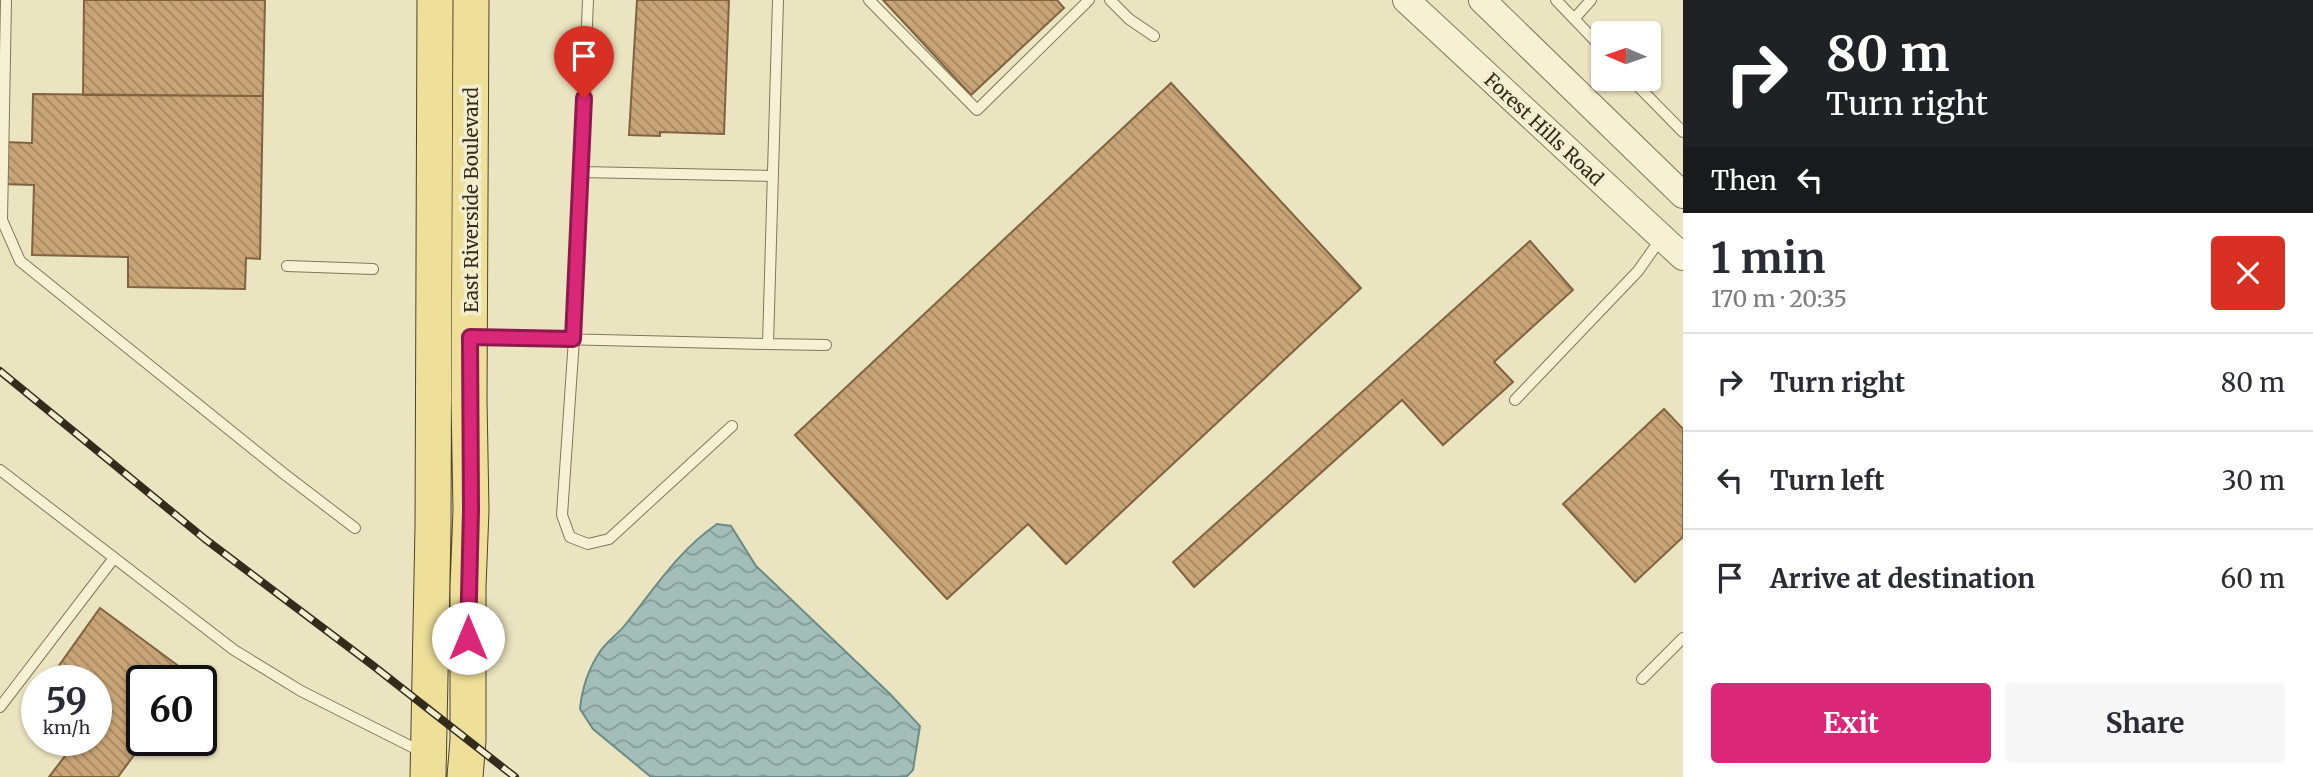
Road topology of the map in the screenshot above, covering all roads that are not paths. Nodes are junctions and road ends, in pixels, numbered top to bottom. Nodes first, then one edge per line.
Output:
1 (6, 0) edge
2 (435, 0) edge
3 (471, 0) edge
4 (588, 0) edge
5 (778, 0) edge
6 (869, 0) edge
7 (1089, 0) edge
8 (1110, 0) edge
9 (1406, 0) edge
10 (1482, 0) edge
11 (1556, 0) edge
12 (1591, 0) edge
13 (1574, 19) junction
14 (1154, 37) dead end
15 (1591, 37) edge
16 (1644, 91) edge
17 (1683, 132) edge
18 (581, 172) junction
19 (773, 176) junction
20 (1683, 195) edge
21 (1662, 237) junction
22 (1683, 257) edge
23 (287, 265) dead end
24 (373, 270) dead end
25 (470, 337) junction
26 (573, 339) junction
27 (768, 344) junction
28 (827, 345) dead end
29 (1515, 400) dead end
30 (732, 426) dead end
31 (0, 470) edge
32 (355, 528) dead end
33 (114, 558) junction
34 (1683, 638) edge
35 (1642, 679) dead end
36 (0, 707) edge
37 (429, 766) edge
38 (465, 777) edge

1 - 32 lane
2 - 37 main road, East Riverside Boulevard
3 - 25 main road, East Riverside Boulevard
4 - 18 lane
5 - 19 lane
6 - 7 lane
8 - 14 lane
9 - 21 street, Forest Hills Road
10 - 20 street
11 - 13 lane
12 - 13 lane
13 - 15 lane
16 - 17 lane
18 - 19 lane
18 - 26 lane
19 - 27 lane
21 - 22 street, Forest Hills Road
21 - 29 lane
23 - 24 lane
25 - 26 lane
25 - 38 main road, East Riverside Boulevard
26 - 27 lane
26 - 30 lane
27 - 28 lane
31 - 33 lane
33 - 36 lane
33 - 37 lane
34 - 35 lane

